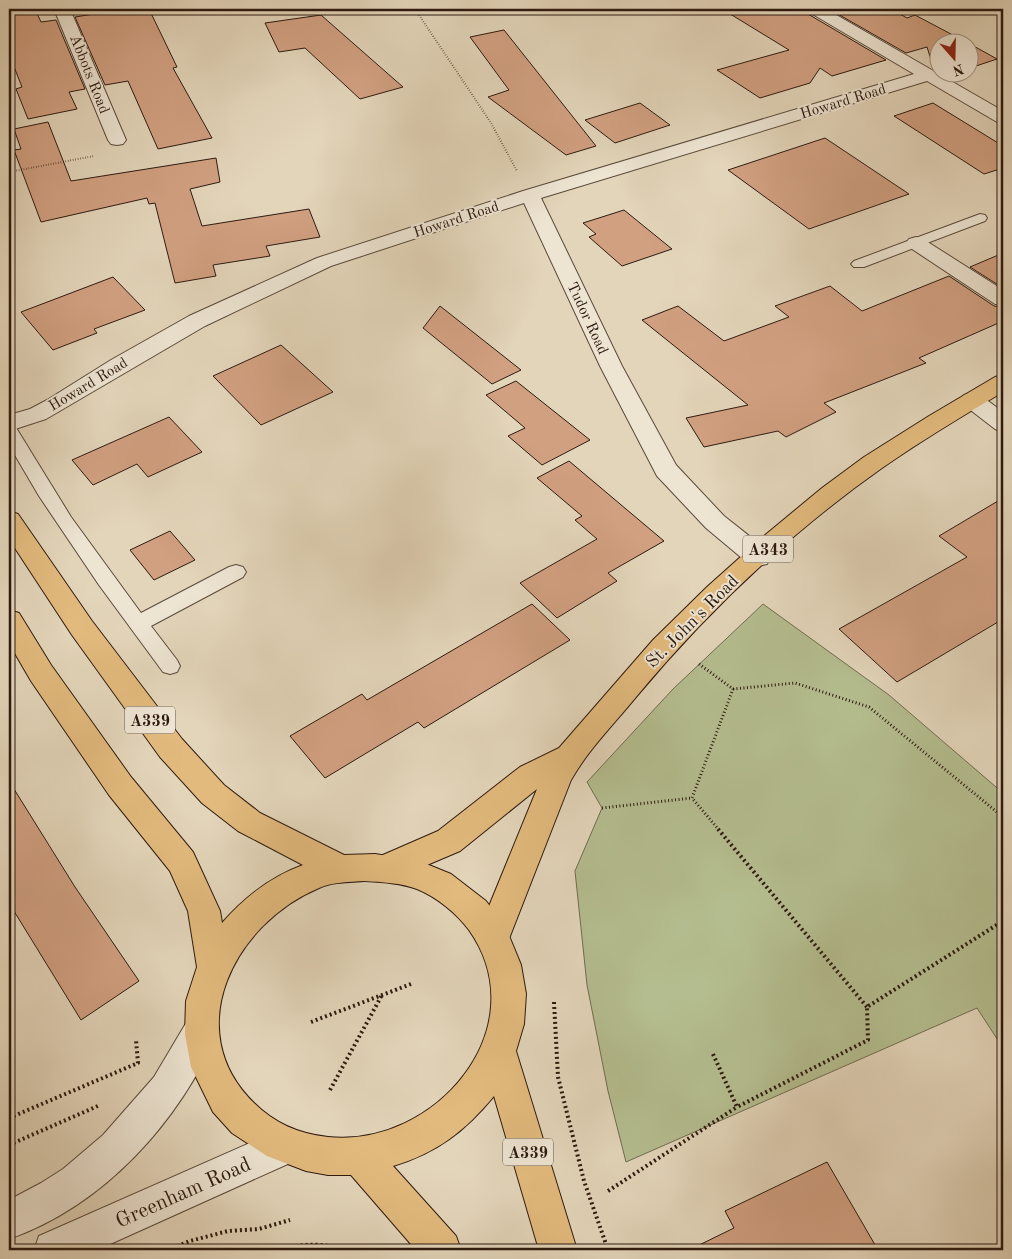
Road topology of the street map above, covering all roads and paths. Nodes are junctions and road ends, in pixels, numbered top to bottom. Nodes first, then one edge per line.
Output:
1 (62, 9) edge
2 (415, 9) edge
3 (815, 9) edge
4 (928, 75) junction
5 (1003, 118) edge
6 (117, 140) joint
7 (9, 172) edge
8 (530, 196) junction
9 (980, 218) dead end
10 (916, 243) junction
11 (859, 264) dead end
12 (1003, 300) edge
13 (1003, 382) edge
14 (972, 400) junction
15 (9, 423) edge
16 (1003, 424) edge
17 (9, 430) edge
18 (9, 520) edge
19 (758, 557) junction
20 (236, 572) dead end
21 (9, 620) edge
22 (138, 624) junction
23 (699, 664) dead end
24 (170, 666) dead end
25 (733, 689) junction
26 (568, 757) junction
27 (692, 798) junction
28 (602, 808) dead end
29 (1003, 817) edge
30 (340, 868) junction
31 (387, 868) junction
32 (1003, 921) edge
33 (493, 938) junction
34 (213, 966) junction
35 (411, 984) dead end
36 (382, 995) junction
37 (554, 1002) dead end
38 (867, 1007) junction
39 (311, 1022) dead end
40 (201, 1030) junction
41 (136, 1040) dead end
42 (499, 1053) junction
43 (713, 1054) dead end
44 (330, 1090) dead end
45 (108, 1101) dead end
46 (737, 1107) junction
47 (9, 1118) edge
48 (9, 1145) edge
49 (286, 1146) junction
50 (359, 1156) junction
51 (608, 1190) dead end
52 (9, 1220) edge
53 (290, 1220) dead end
54 (53, 1250) edge
55 (168, 1250) edge
56 (276, 1250) edge
57 (345, 1250) edge
58 (442, 1250) edge
59 (558, 1250) edge
60 (608, 1250) edge

1 - 6 street, Abbots Road
2 - 8 path
3 - 4 street
4 - 5 street
4 - 8 street, Howard Road
6 - 7 path
8 - 15 street, Howard Road
8 - 19 street, Tudor Road
9 - 10 lane
10 - 11 lane
10 - 12 street
13 - 14 main road, St. John's Road / A343
14 - 16 street
14 - 19 main road, St. John's Road / A343
17 - 22 lane
18 - 30 main road, A339
19 - 26 main road, St. John's Road / A343
20 - 22 lane
21 - 34 main road
22 - 24 lane
23 - 25 path
25 - 27 path
25 - 29 path
26 - 31 main road, St. John's Road / A343
26 - 33 main road, St. John's Road / A343
27 - 28 path
27 - 38 path
30 - 31 main road
30 - 34 main road
31 - 33 main road
32 - 38 path
33 - 42 main road
34 - 40 main road
35 - 36 path
36 - 39 path
36 - 44 path
37 - 60 path
38 - 46 path
40 - 49 main road
40 - 52 street
41 - 47 path
42 - 50 main road
42 - 59 main road, A339
43 - 46 path
45 - 48 path
46 - 51 path
49 - 50 main road
49 - 54 street, Greenham Road
50 - 58 main road
53 - 55 path
56 - 57 path

